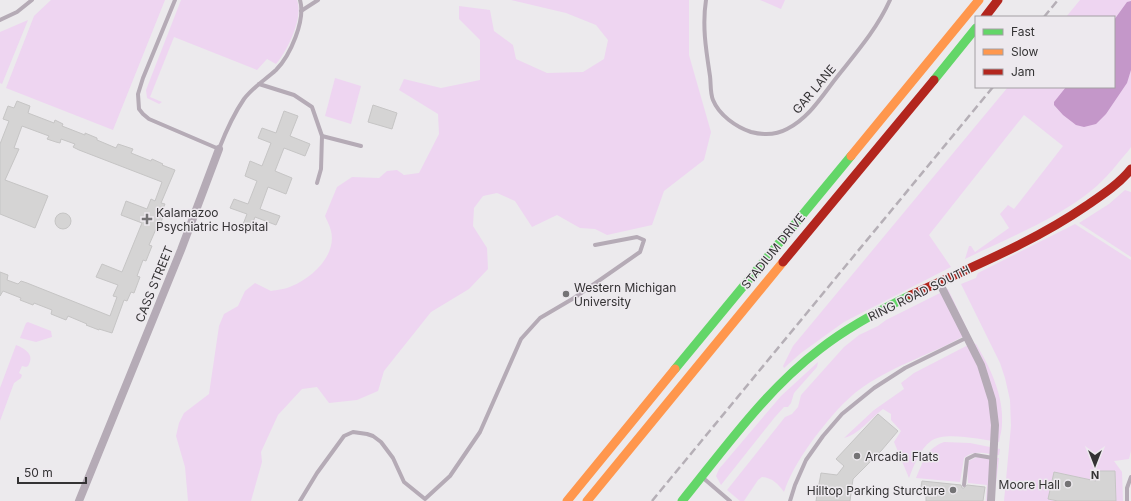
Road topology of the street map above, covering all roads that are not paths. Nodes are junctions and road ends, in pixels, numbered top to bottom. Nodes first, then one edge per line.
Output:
1 (32, 0) edge
2 (175, 0) edge
3 (300, 0) edge
4 (318, 0) edge
5 (706, 0) edge
6 (890, 0) edge
7 (979, 0) edge
8 (998, 0) edge
9 (301, 11) junction
10 (986, 16) edge
11 (0, 20) edge
12 (975, 29) edge
13 (259, 84) junction
14 (322, 136) junction
15 (361, 146) dead end
16 (220, 148) junction
17 (1131, 169) edge
18 (317, 182) dead end
19 (595, 246) dead end
20 (939, 282) junction
21 (968, 337) junction
22 (993, 458) junction
23 (702, 476) junction
24 (1131, 477) edge
25 (964, 485) dead end
26 (424, 500) edge
27 (78, 501) edge
28 (300, 501) edge
29 (567, 501) edge
30 (587, 501) edge
31 (682, 501) edge
32 (730, 501) edge
33 (790, 501) edge
34 (991, 501) edge
35 (1127, 501) edge

1 - 11 lane
2 - 16 lane
3 - 9 lane, CASS STREET
4 - 9 lane
5 - 6 lane, GAR LANE
7 - 29 main road, STADIUM DRIVE
8 - 10 main road
9 - 13 lane, CASS STREET
12 - 30 main road, STADIUM DRIVE
13 - 14 lane
13 - 16 lane, CASS STREET
14 - 15 lane
14 - 18 lane
16 - 27 street, CASS STREET
17 - 20 main road, RING ROAD SOUTH
19 - 26 lane
20 - 21 street
20 - 23 main road, RING ROAD SOUTH
21 - 22 street
21 - 33 lane
22 - 25 lane
22 - 34 street
23 - 31 main road, RING ROAD SOUTH
23 - 32 lane
24 - 35 lane
26 - 28 lane

